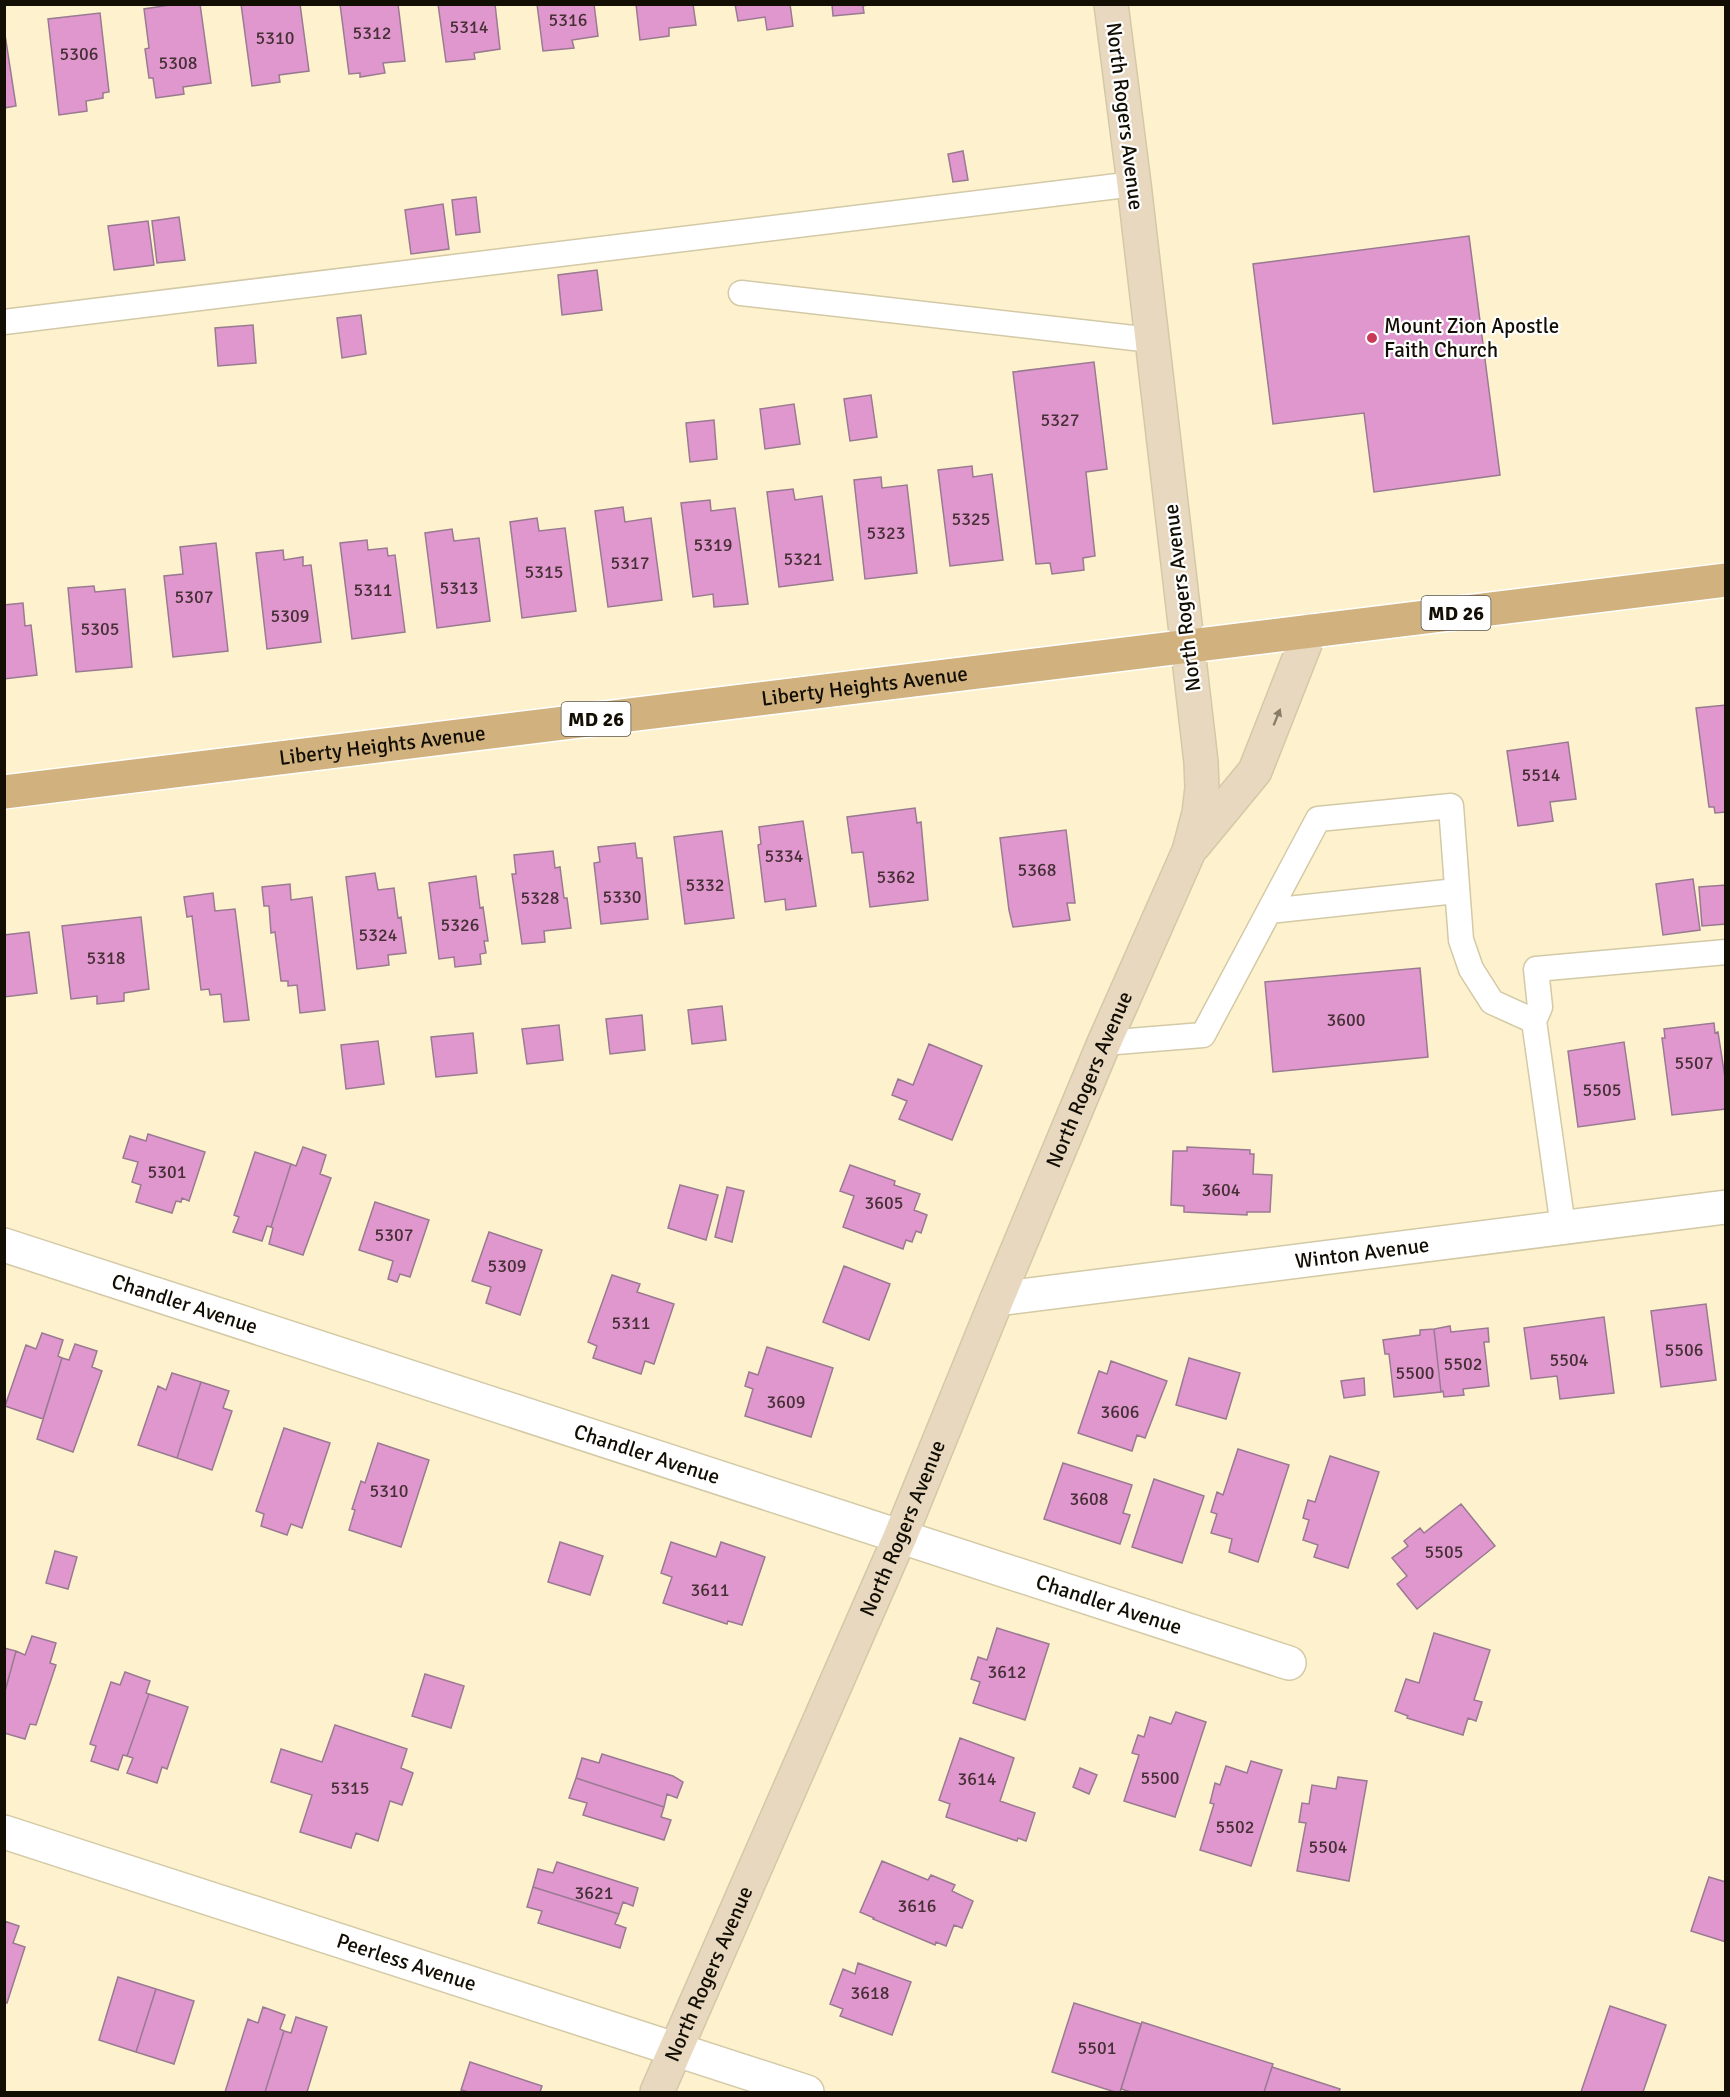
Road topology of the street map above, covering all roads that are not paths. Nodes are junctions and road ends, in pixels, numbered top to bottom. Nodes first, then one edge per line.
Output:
1 (1111, 4) edge
2 (1134, 184) junction
3 (741, 292) dead end
4 (4, 322) edge
5 (1152, 340) junction
6 (1725, 580) edge
7 (1310, 631) junction
8 (1187, 646) junction
9 (4, 792) edge
10 (1189, 850) junction
11 (1456, 891) junction
12 (1269, 911) junction
13 (1725, 952) edge
14 (1534, 1021) junction
15 (1104, 1043) junction
16 (1725, 1207) edge
17 (1563, 1227) junction
18 (4, 1245) edge
19 (997, 1299) junction
20 (900, 1537) junction
21 (1289, 1663) dead end
22 (4, 1832) edge
23 (675, 2049) junction
24 (657, 2092) edge
25 (807, 2092) edge

1 - 2 street, North Rogers Avenue
2 - 4 lane
2 - 5 street, North Rogers Avenue
3 - 5 lane
5 - 8 street, North Rogers Avenue
6 - 7 main road, Liberty Heights Avenue / MD 26
7 - 8 main road, Liberty Heights Avenue / MD 26
10 -> 7 street
8 - 9 main road, Liberty Heights Avenue / MD 26
8 - 10 street, North Rogers Avenue
10 - 15 street, North Rogers Avenue
11 - 12 lane
11 - 12 lane
11 - 14 lane
12 - 15 lane
13 - 14 lane
14 - 17 lane
15 - 19 street, North Rogers Avenue
16 - 17 street, Winton Avenue
17 - 19 street, Winton Avenue
18 - 20 street, Chandler Avenue
19 - 20 street, North Rogers Avenue
20 - 21 street, Chandler Avenue
20 - 23 street, North Rogers Avenue
22 - 23 street, Peerless Avenue
23 - 24 street, North Rogers Avenue
23 - 25 street, Peerless Avenue

